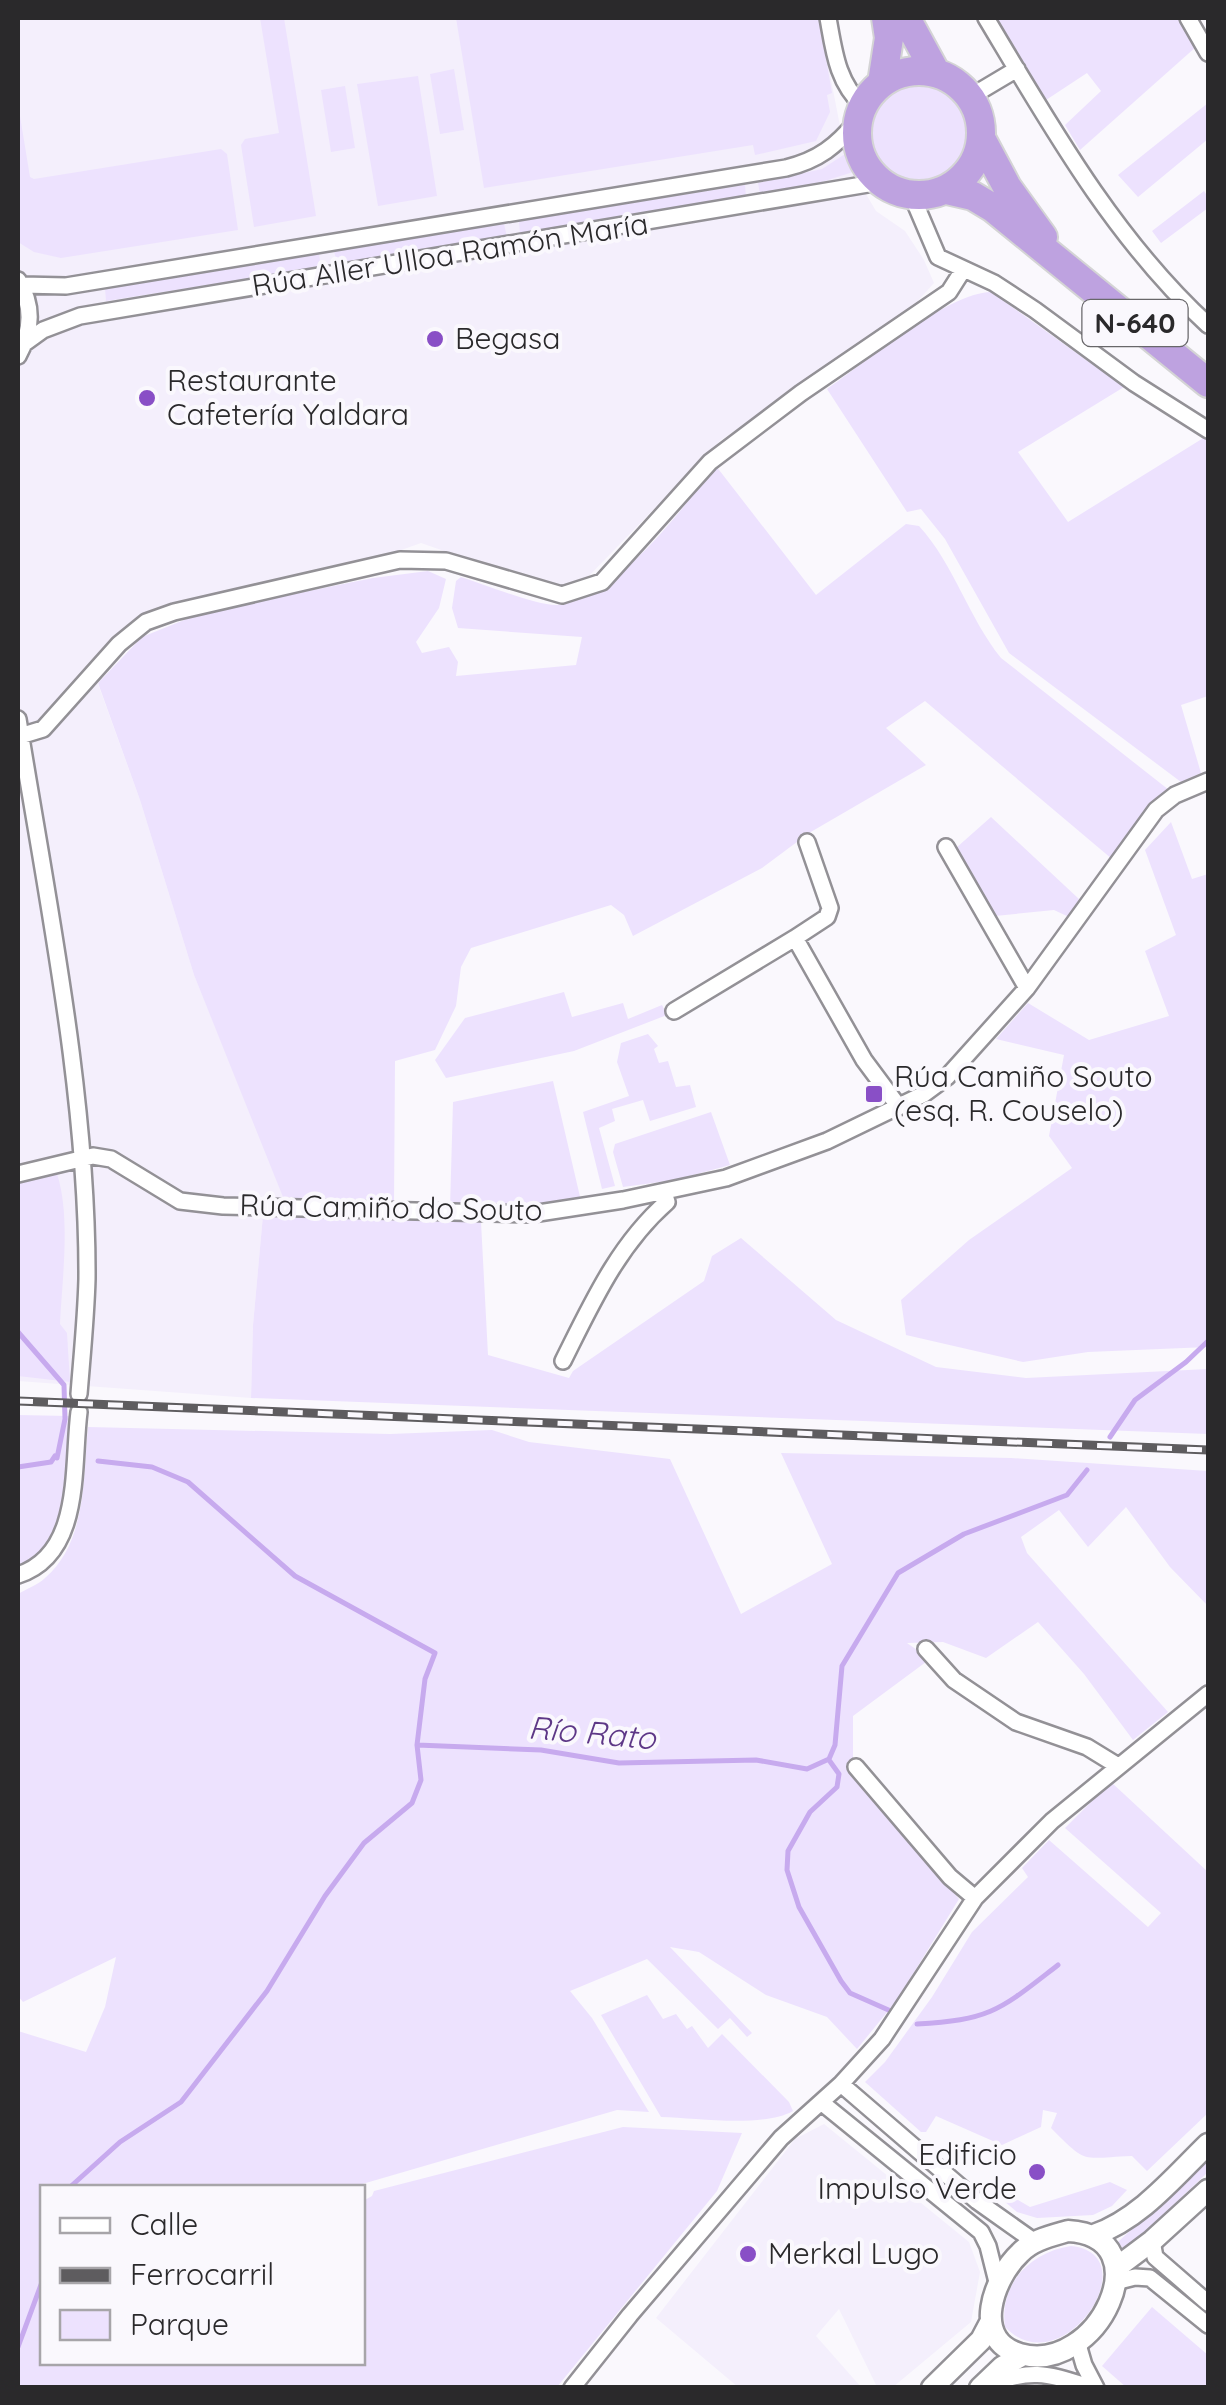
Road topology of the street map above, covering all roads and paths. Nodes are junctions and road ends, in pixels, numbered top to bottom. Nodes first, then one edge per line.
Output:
1 (828, 18) edge
2 (886, 18) edge
3 (906, 18) edge
4 (986, 18) edge
5 (1188, 18) edge
6 (1208, 54) edge
7 (1017, 70) junction
8 (936, 73) junction
9 (882, 83) junction
10 (970, 97) junction
11 (860, 113) junction
12 (982, 140) junction
13 (880, 182) junction
14 (947, 190) junction
15 (912, 196) junction
16 (1062, 262) junction
17 (963, 270) junction
18 (20, 282) edge
19 (1208, 325) edge
20 (21, 350) edge
21 (1208, 382) edge
22 (1208, 430) edge
23 (18, 719) edge
24 (20, 736) junction
25 (1208, 781) edge
26 (806, 842) dead end
27 (946, 847) dead end
28 (795, 938) junction
29 (1027, 988) junction
30 (674, 1011) dead end
31 (899, 1108) junction
32 (82, 1158) junction
33 (18, 1174) edge
34 (664, 1192) junction
35 (564, 1361) dead end
36 (79, 1394) dead end
37 (79, 1412) dead end
38 (18, 1575) edge
39 (926, 1649) dead end
40 (1208, 1694) edge
41 (1118, 1766) junction
42 (856, 1767) dead end
43 (975, 1898) junction
44 (840, 2084) junction
45 (822, 2102) junction
46 (1208, 2144) edge
47 (1208, 2190) edge
48 (1094, 2236) junction
49 (1152, 2241) junction
50 (1035, 2242) junction
51 (1116, 2275) junction
52 (997, 2282) junction
53 (1208, 2304) edge
54 (991, 2321) junction
55 (1208, 2325) edge
56 (1077, 2342) junction
57 (1030, 2355) junction
58 (572, 2388) edge
59 (932, 2388) edge
60 (982, 2388) edge
61 (1094, 2388) edge

1 - 11 street
2 - 9 highway
3 - 8 highway
4 - 7 street
5 - 6 street
7 - 10 street
7 - 19 street
8 - 9 highway
8 - 10 highway
9 - 11 highway
10 - 12 highway, N-640
11 - 13 highway
11 - 18 street, Rúa Aller Ulloa Ramón María
12 - 14 highway
12 - 16 highway, N-640
13 - 15 highway
13 - 20 street, Rúa Aller Ulloa Ramón María
14 - 15 highway
14 - 16 highway, N-640
15 - 17 street
16 - 21 highway, N-640
17 - 22 street
17 - 24 street
18 - 20 street, Rúa Aller Ulloa Ramón María
23 - 24 street
24 - 32 street
25 - 29 street, Rúa Camiño do Souto
26 - 28 street
27 - 29 street
28 - 30 street
28 - 31 street
29 - 31 street, Rúa Camiño do Souto
31 - 34 street, Rúa Camiño do Souto
32 - 33 street
32 - 34 street, Rúa Camiño do Souto
32 - 36 street
34 - 35 street
37 - 38 street
39 - 41 street
40 - 41 street
41 - 43 street
42 - 43 street
43 - 44 street
44 - 45 street
44 - 50 street
45 - 52 street
45 - 58 street
46 - 48 street
47 - 49 street
48 - 50 street
48 - 51 street
49 - 51 street
49 - 53 street
50 - 52 street
51 - 55 street
51 - 56 street
52 - 54 street
54 - 57 street
54 - 59 street
56 - 57 street
56 - 61 street
57 - 60 street
57 - 61 street
60 - 61 street

